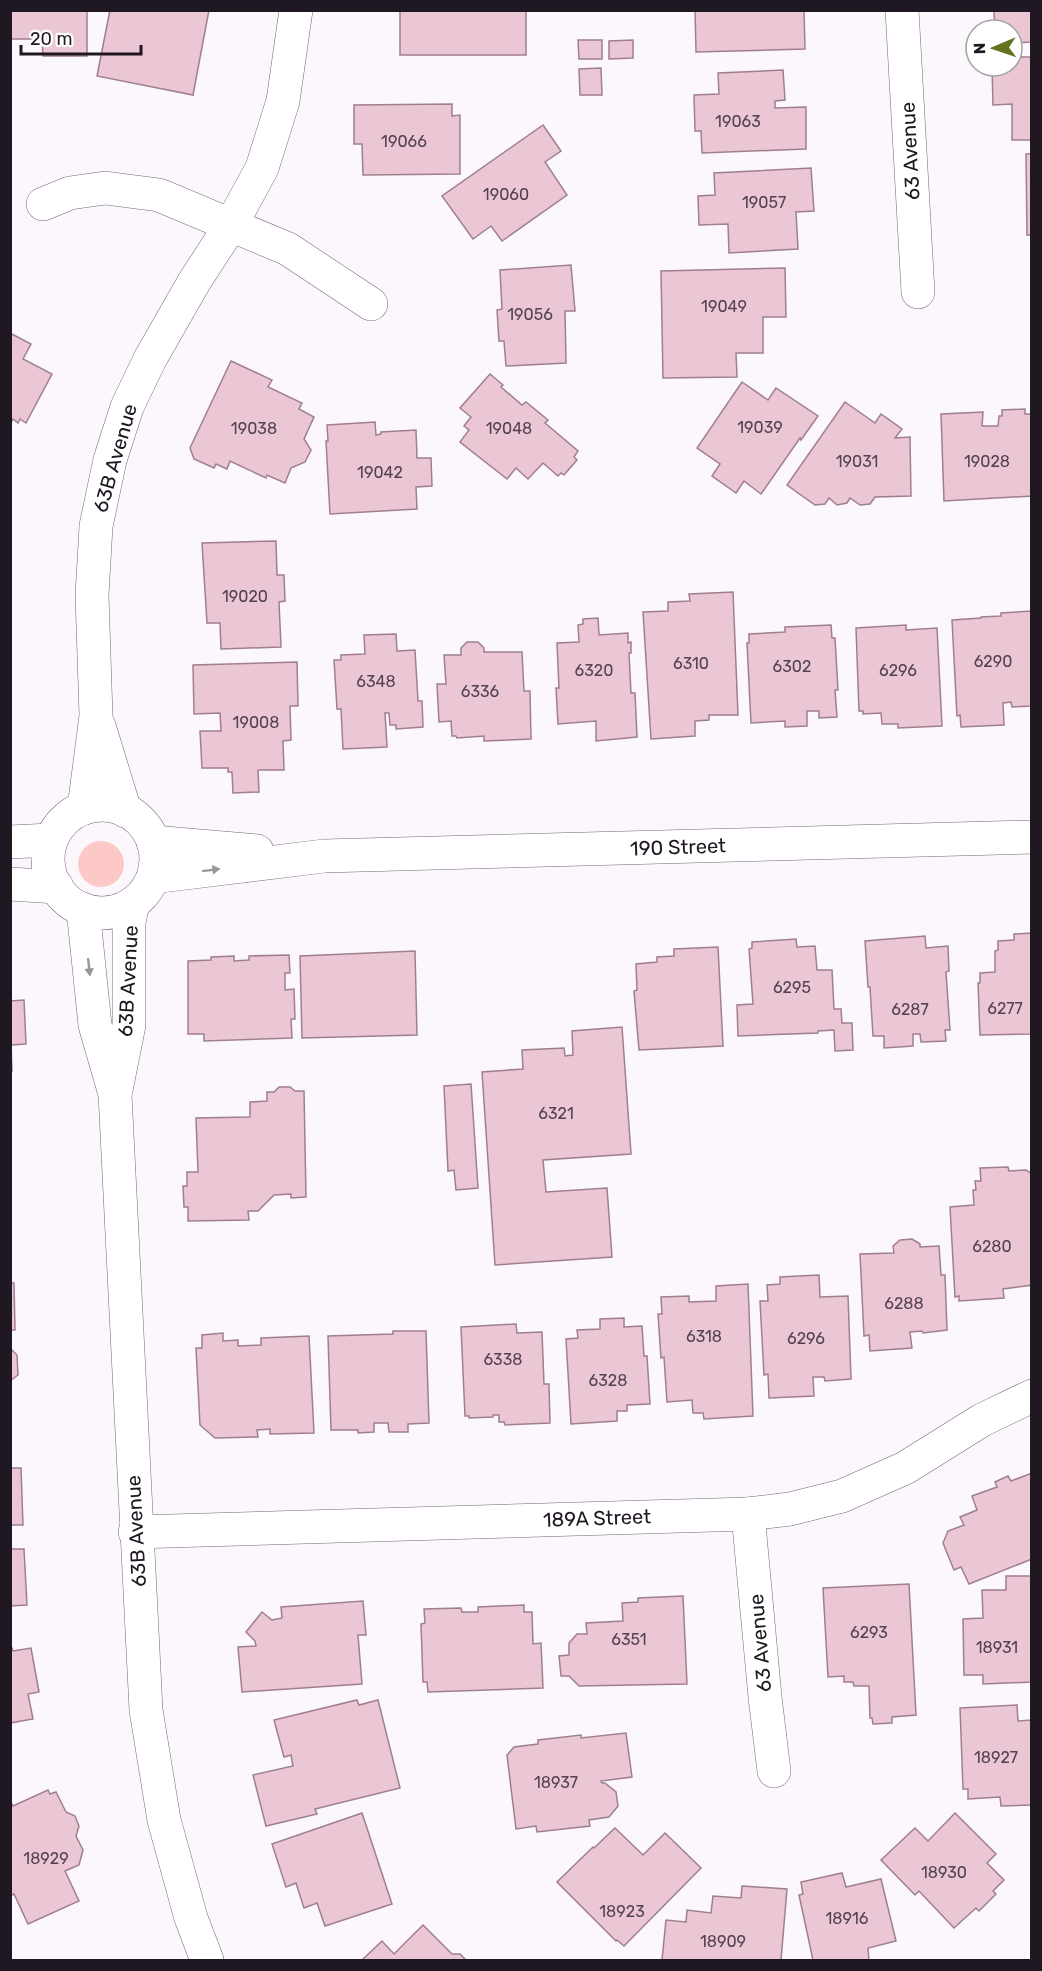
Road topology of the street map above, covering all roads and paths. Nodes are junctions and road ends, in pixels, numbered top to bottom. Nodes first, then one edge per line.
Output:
1 (296, 10) edge
2 (902, 10) edge
3 (43, 204) dead end
4 (231, 225) junction
5 (918, 292) dead end
6 (370, 304) dead end
7 (96, 716) junction
8 (84, 808) junction
9 (125, 811) junction
10 (1032, 837) edge
11 (51, 840) junction
12 (10, 842) edge
13 (153, 842) junction
14 (324, 856) junction
15 (153, 877) junction
16 (10, 885) edge
17 (57, 887) junction
18 (133, 903) junction
19 (83, 909) junction
20 (115, 1095) junction
21 (1032, 1396) edge
22 (748, 1514) junction
23 (135, 1532) junction
24 (774, 1771) dead end
25 (207, 1960) edge

1 - 4 street, 63B Avenue
2 - 5 street, 63 Avenue
3 - 4 street
4 - 6 street
4 - 7 street, 63B Avenue
7 - 8 street, 63B Avenue
7 - 9 street, 63B Avenue
8 - 9 street
8 - 11 street
9 - 13 street
10 - 14 street, 190 Street
11 - 12 street
11 - 17 street
13 - 14 street, 190 Street
13 - 15 street
15 -> 14 street, 190 Street
15 - 18 street
16 - 17 street
17 - 19 street
18 - 19 street
18 - 20 street, 63B Avenue
19 -> 20 street, 63B Avenue
20 - 23 street, 63B Avenue
21 - 22 street, 189A Street
22 - 23 street, 189A Street
22 - 24 street, 63 Avenue
23 - 25 street, 63B Avenue

